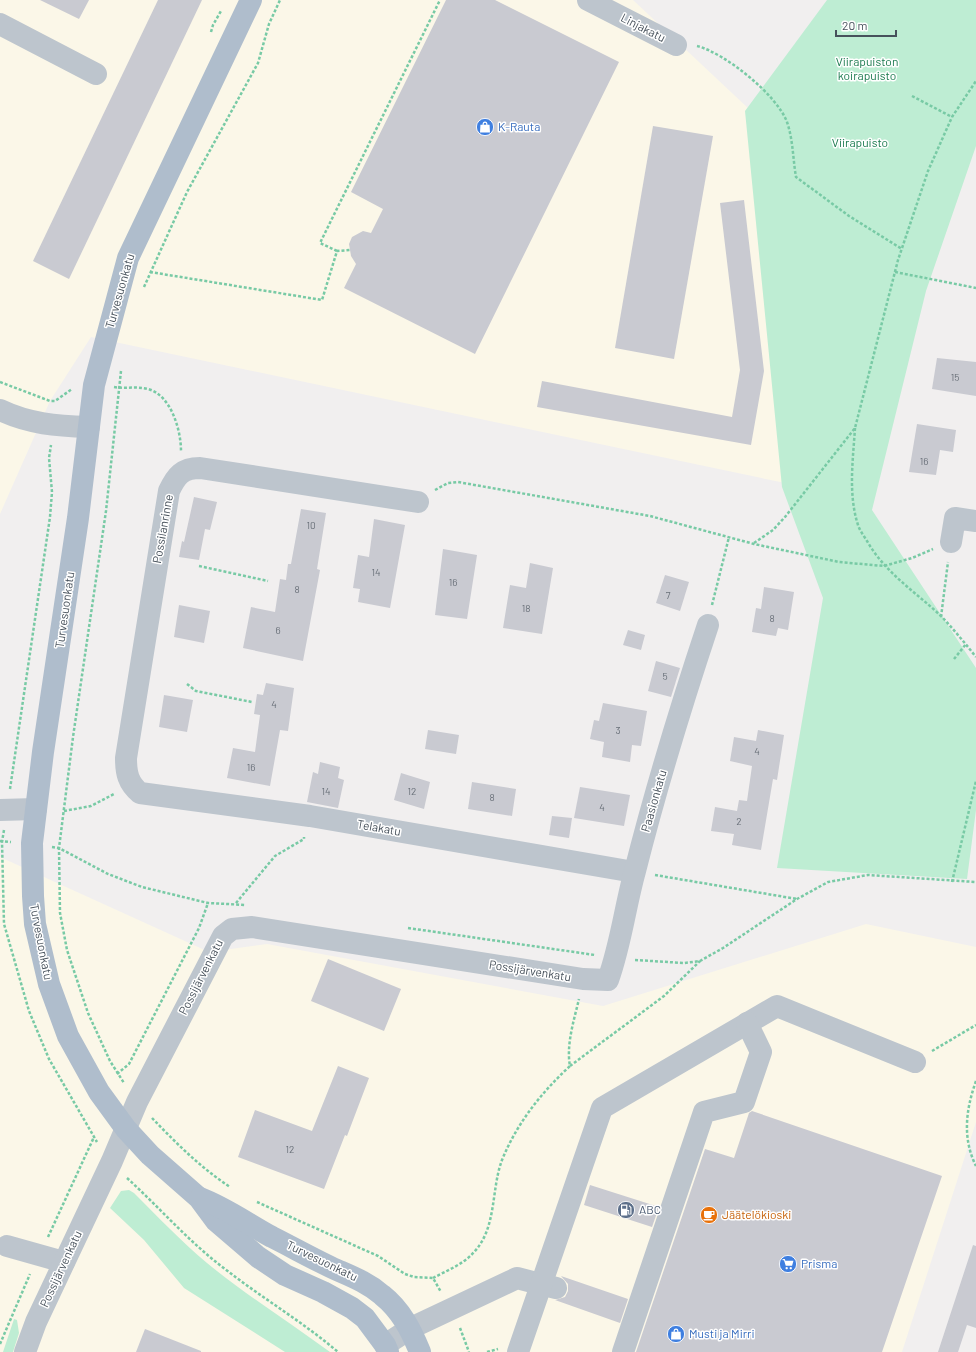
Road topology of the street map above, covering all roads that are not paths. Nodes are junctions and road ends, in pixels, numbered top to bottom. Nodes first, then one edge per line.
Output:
1 (251, 0) edge
2 (588, 0) edge
3 (0, 24) edge
4 (676, 45) road end
5 (96, 74) dead end
6 (0, 410) edge
7 (89, 427) junction
8 (418, 502) road end
9 (976, 521) edge
10 (951, 542) road end
11 (708, 625) road end
12 (128, 780) joint
13 (36, 809) junction
14 (4, 810) edge
15 (634, 872) junction
16 (608, 980) joint
17 (747, 1023) junction
18 (915, 1062) road end
19 (126, 1128) junction
20 (198, 1198) junction
21 (7, 1246) dead end
22 (64, 1262) junction
23 (549, 1286) junction
24 (411, 1328) junction
25 (387, 1348) edge
26 (25, 1352) edge
27 (420, 1352) edge
28 (518, 1352) edge
29 (623, 1352) edge

1 - 7 main road, Turvesuonkatu
2 - 4 street, Linjakatu
3 - 5 street
6 - 7 street
7 - 13 main road, Turvesuonkatu
8 - 12 street, Possilanrinne
9 - 10 street
11 - 15 street, Paasionkatu
12 - 15 street, Telakatu
13 - 14 street
13 - 19 main road, Turvesuonkatu
15 - 16 street, Paasionkatu
16 - 19 street, Possijärvenkatu
17 - 18 street
17 - 23 street
17 - 29 street
19 - 20 main road, Turvesuonkatu
19 - 22 street, Possijärvenkatu
20 - 24 main road, Turvesuonkatu
20 - 25 main road, Turvesuonkatu
21 - 22 street
22 - 26 street, Possijärvenkatu
23 - 24 street
23 - 28 street
24 - 25 street
24 - 27 main road, Turvesuonkatu

